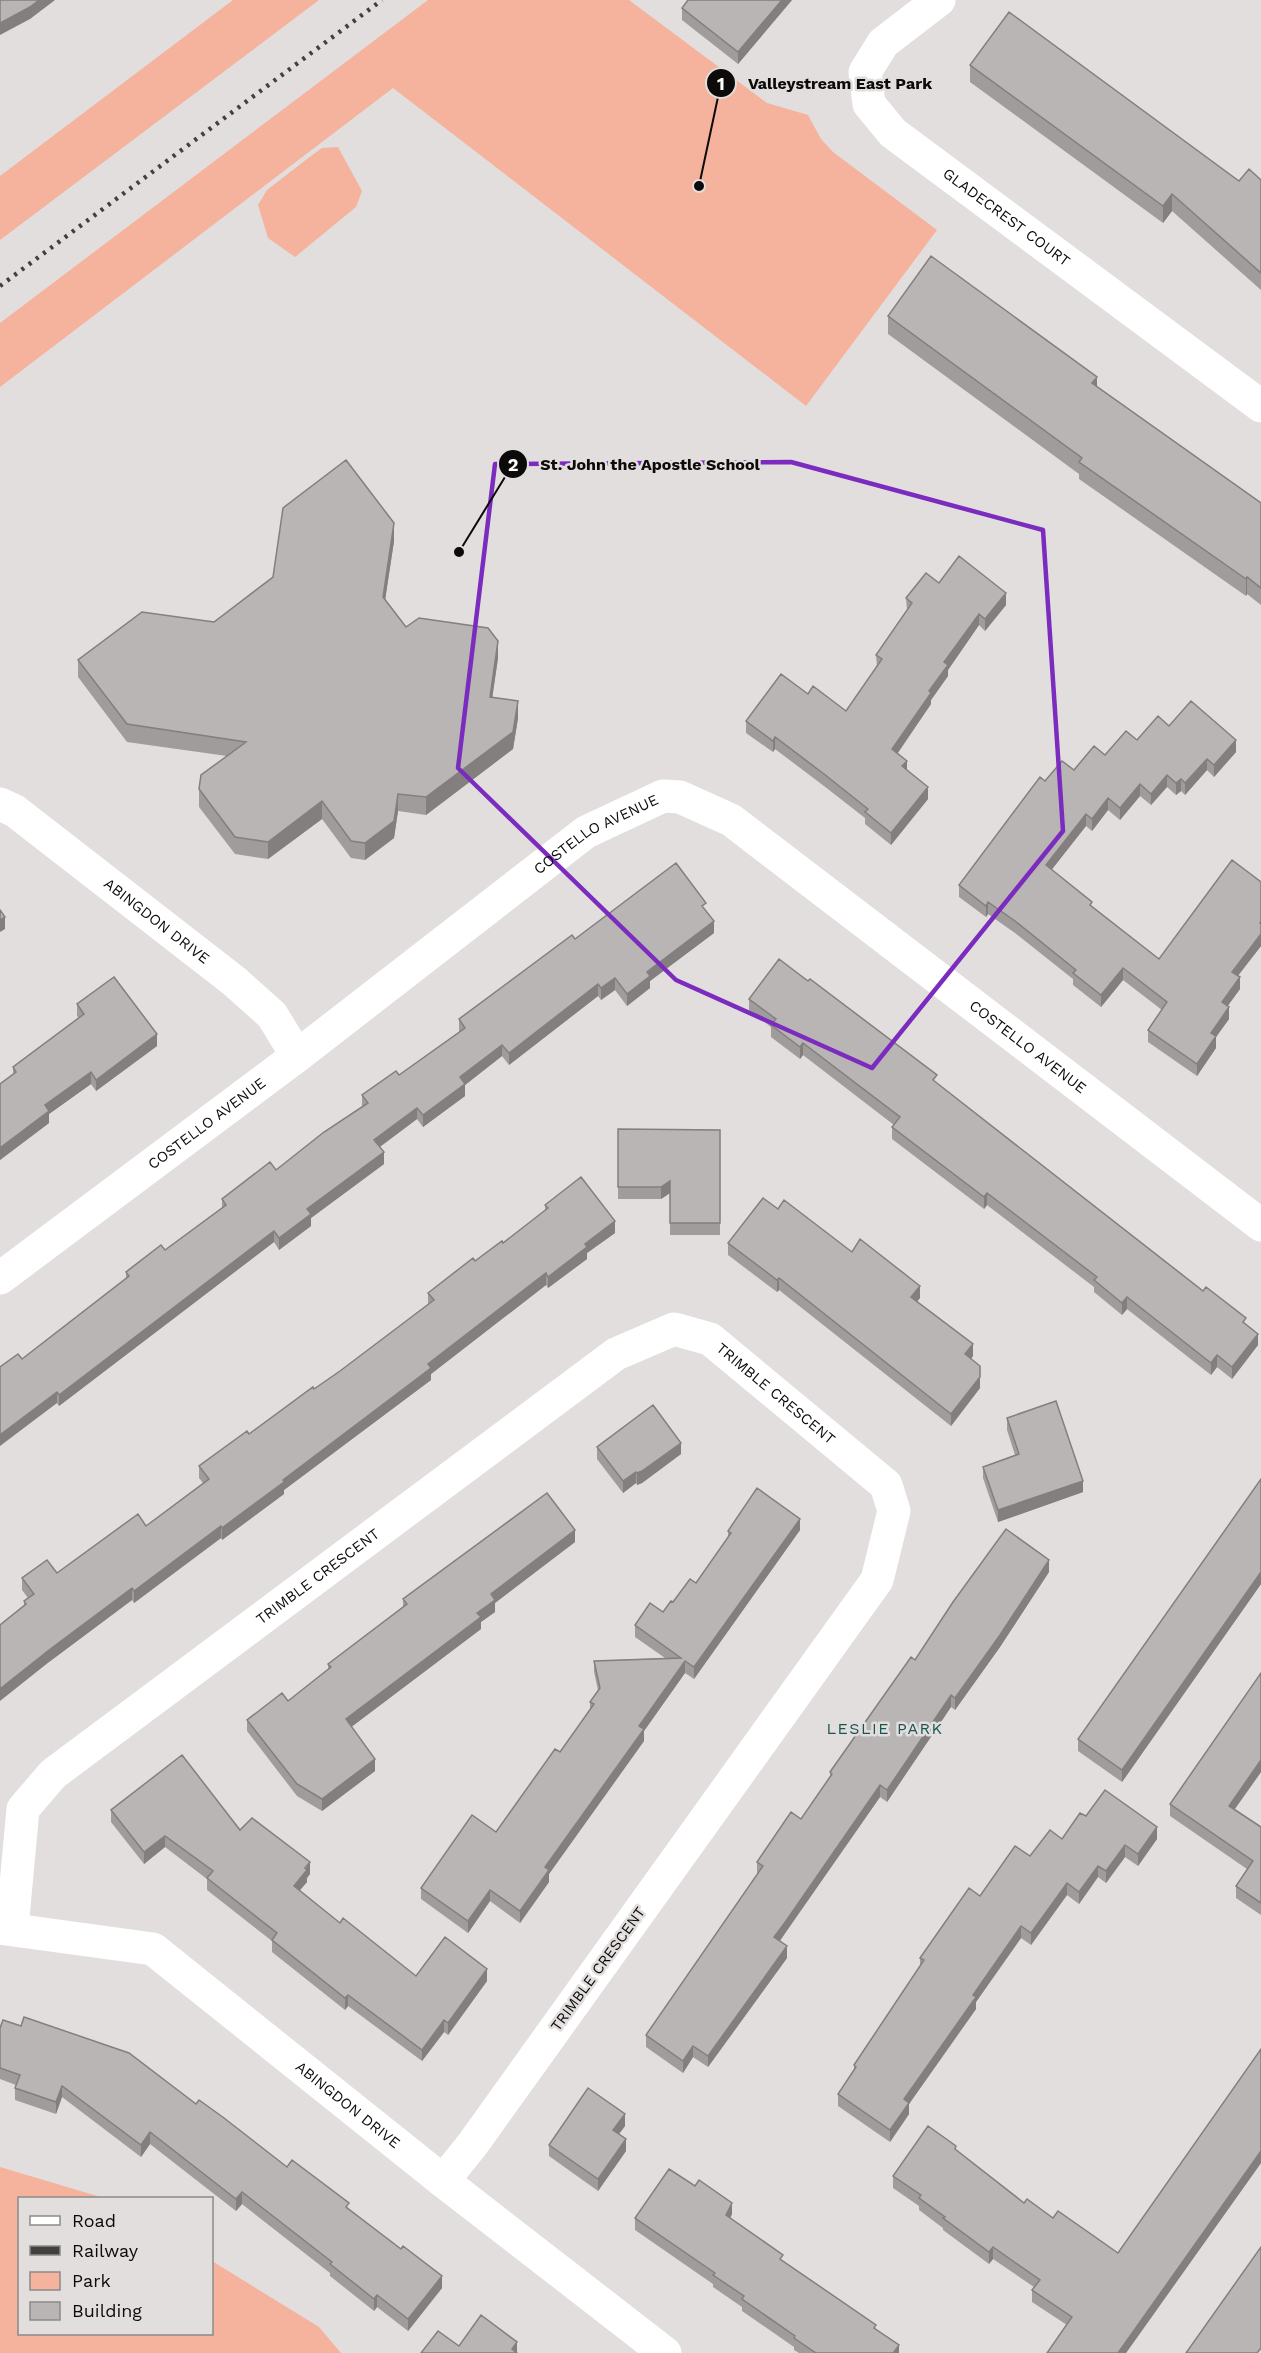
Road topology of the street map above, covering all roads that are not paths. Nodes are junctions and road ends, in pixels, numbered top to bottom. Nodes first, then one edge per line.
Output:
1 (939, 0) edge
2 (1261, 406) edge
3 (0, 804) edge
4 (297, 1056) junction
5 (1261, 1225) edge
6 (0, 1278) edge
7 (6, 1928) edge
8 (443, 2181) junction
9 (665, 2353) edge

1 - 2 street, GLADECREST COURT
3 - 4 street, ABINGDON DRIVE
4 - 5 street, COSTELLO AVENUE
4 - 6 street, COSTELLO AVENUE
7 - 8 street, ABINGDON DRIVE
7 - 8 street, TRIMBLE CRESCENT
8 - 9 street, ABINGDON DRIVE

